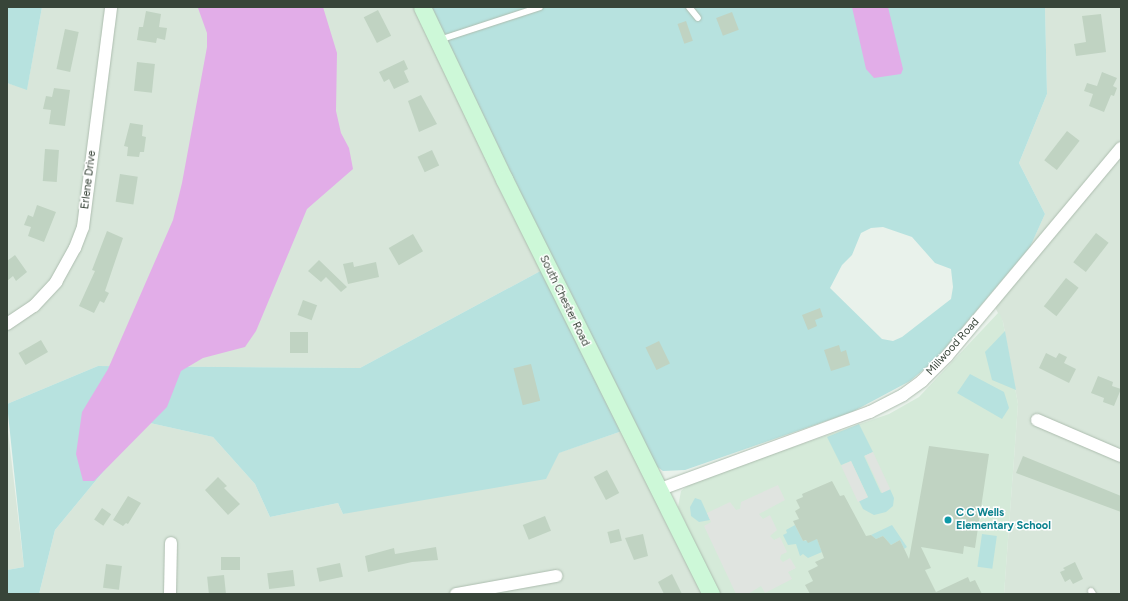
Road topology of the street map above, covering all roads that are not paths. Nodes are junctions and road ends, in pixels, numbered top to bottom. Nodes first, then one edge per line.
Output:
1 (111, 7) edge
2 (422, 7) edge
3 (540, 7) edge
4 (690, 7) edge
5 (698, 18) dead end
6 (437, 40) junction
7 (1121, 148) edge
8 (7, 324) edge
9 (1037, 420) dead end
10 (1121, 456) edge
11 (658, 490) junction
12 (171, 544) dead end
13 (556, 576) dead end
14 (170, 594) edge
15 (456, 594) edge
16 (711, 594) edge

1 - 8 street, Erlene Drive
2 - 6 street, South Chester Road
3 - 6 lane
4 - 5 lane
6 - 11 street, South Chester Road
7 - 11 street, Millwood Road
9 - 10 street
11 - 16 street, South Chester Road
12 - 14 street
13 - 15 street

